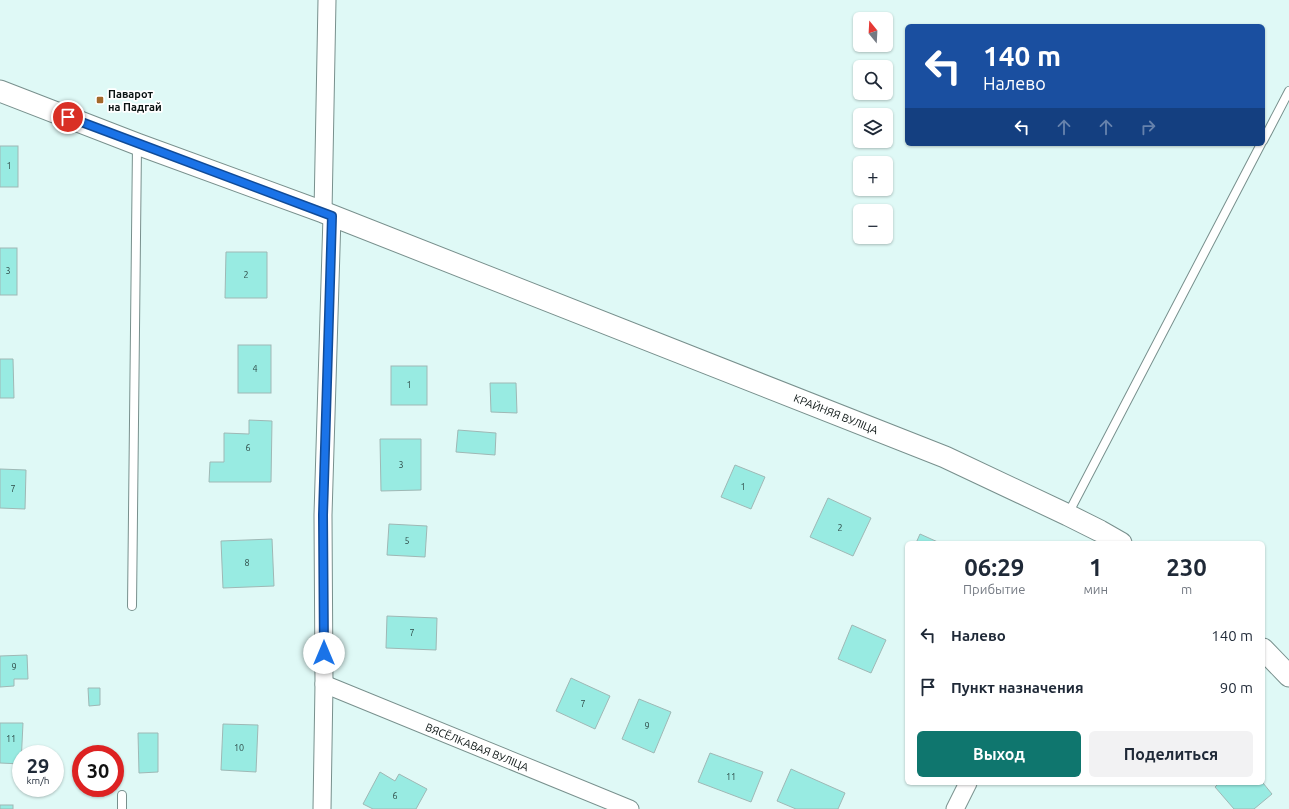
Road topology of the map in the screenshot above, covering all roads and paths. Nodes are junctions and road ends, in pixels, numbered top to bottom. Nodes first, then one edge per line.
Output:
1 (327, 0) edge
2 (0, 91) edge
3 (1289, 91) edge
4 (1265, 137) edge
5 (137, 144) junction
6 (1260, 146) edge
7 (327, 214) junction
8 (1068, 514) junction
9 (1097, 537) edge
10 (1113, 541) edge
11 (132, 606) dead end
12 (1265, 652) edge
13 (1289, 676) edge
14 (324, 684) junction
15 (967, 785) edge
16 (122, 797) edge
17 (122, 809) edge
18 (322, 809) edge
19 (630, 809) edge
20 (955, 809) edge

1 - 7 street
2 - 5 street, КРАЙНЯЯ ВУЛІЦА
3 - 4 lane
5 - 7 street, КРАЙНЯЯ ВУЛІЦА
5 - 11 lane
6 - 8 lane
7 - 8 street, КРАЙНЯЯ ВУЛІЦА
7 - 14 street
8 - 9 street, КРАЙНЯЯ ВУЛІЦА
9 - 10 street, КРАЙНЯЯ ВУЛІЦА
12 - 13 street
14 - 18 street
14 - 19 street, ВЯСЁЛКАВАЯ ВУЛІЦА
15 - 20 street
16 - 17 lane

